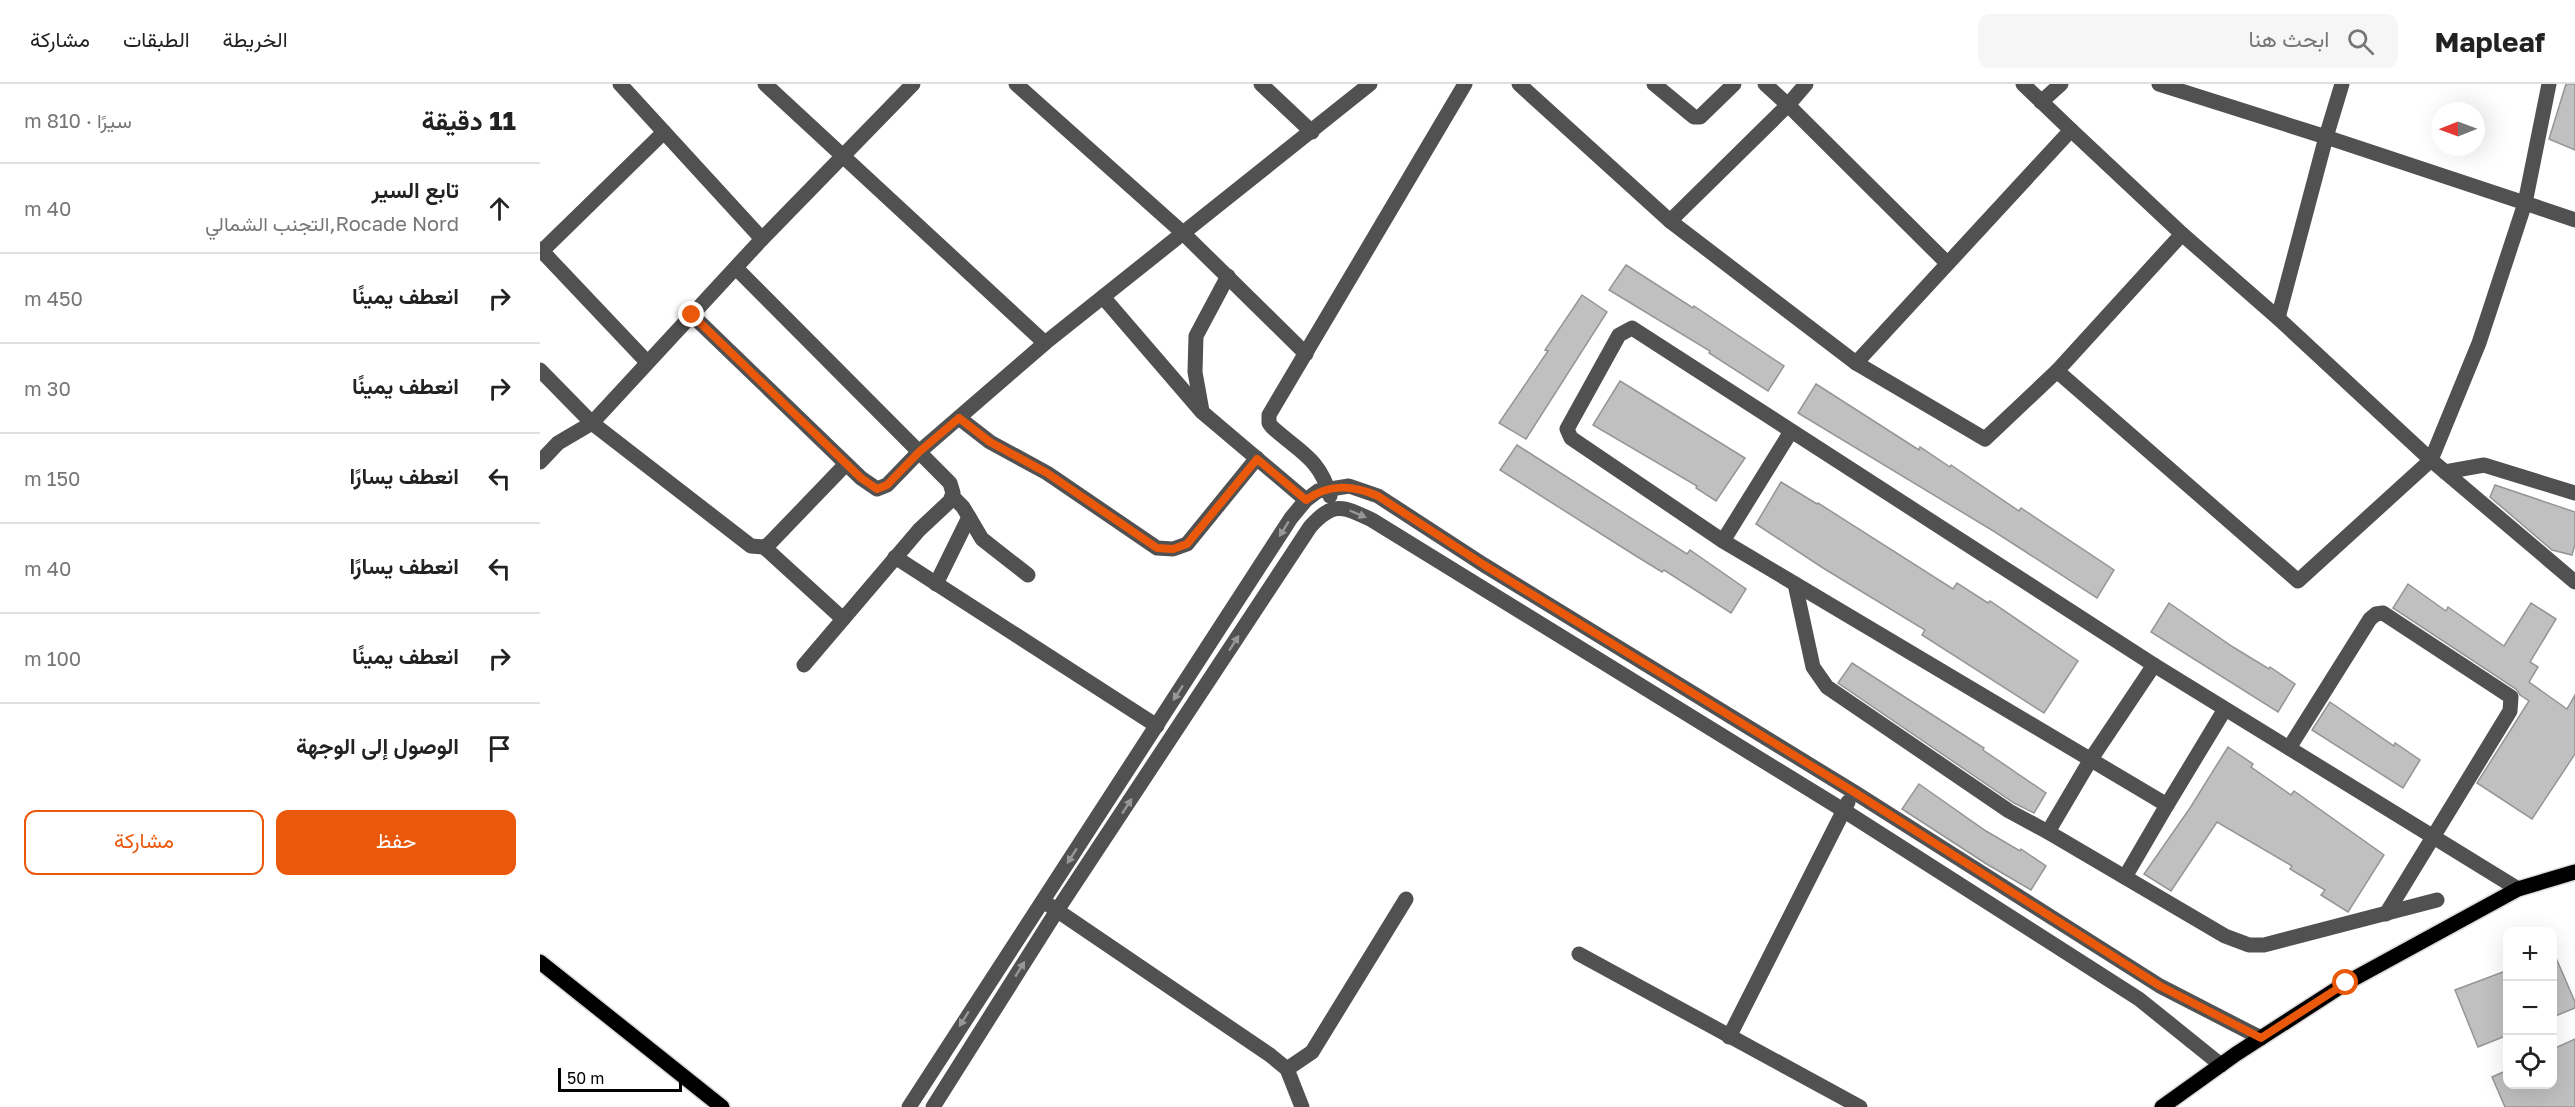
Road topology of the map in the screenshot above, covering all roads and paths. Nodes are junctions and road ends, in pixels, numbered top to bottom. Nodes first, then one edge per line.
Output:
1 (620, 84) edge
2 (765, 84) edge
3 (913, 84) edge
4 (1017, 84) edge
5 (1261, 84) edge
6 (1370, 84) edge
7 (1465, 84) edge
8 (1519, 84) edge
9 (1654, 84) edge
10 (1734, 84) edge
11 (1765, 84) edge
12 (1806, 84) edge
13 (2023, 84) edge
14 (2061, 84) edge
15 (2159, 84) edge
16 (2342, 84) edge
17 (2549, 84) edge
18 (2041, 102) junction
19 (1788, 105) junction
20 (2071, 130) junction
21 (664, 132) junction
22 (1312, 132) junction
23 (2326, 137) junction
24 (843, 157) junction
25 (2525, 203) junction
26 (2575, 220) edge
27 (1670, 222) junction
28 (1183, 233) junction
29 (2182, 234) junction
30 (762, 239) junction
31 (541, 251) edge
32 (1947, 263) junction
33 (736, 268) junction
34 (1228, 276) junction
35 (1103, 297) junction
36 (692, 315) junction
37 (2278, 318) junction
38 (1045, 343) junction
39 (1306, 354) junction
40 (647, 362) junction
41 (1856, 363) junction
42 (540, 370) edge
43 (2057, 371) junction
44 (1202, 412) junction
45 (959, 418) junction
46 (592, 423) junction
47 (1791, 432) junction
48 (919, 452) junction
49 (1257, 459) junction
50 (2431, 460) junction
51 (540, 462) edge
52 (846, 464) junction
53 (2445, 472) junction
54 (1328, 489) junction
55 (2575, 493) edge
56 (953, 497) junction
57 (1306, 500) junction
58 (1334, 508) junction
59 (969, 517) junction
60 (1723, 541) junction
61 (764, 547) junction
62 (895, 557) junction
63 (1028, 575) dead end
64 (2575, 582) edge
65 (936, 584) junction
66 (1795, 584) junction
67 (843, 619) junction
68 (1588, 629) junction
69 (1578, 646) junction
70 (804, 665) dead end
71 (2154, 665) junction
72 (2225, 709) junction
73 (1154, 730) junction
74 (1166, 746) junction
75 (2289, 748) junction
76 (2091, 759) junction
77 (1854, 792) junction
78 (2167, 805) junction
79 (1843, 810) junction
80 (2048, 832) junction
81 (2433, 837) junction
82 (2575, 872) edge
83 (2126, 877) junction
84 (2518, 889) junction
85 (1406, 899) dead end
86 (2437, 900) dead end
87 (1043, 902) junction
88 (1058, 909) junction
89 (2386, 914) junction
90 (1579, 954) dead end
91 (540, 962) edge
92 (1729, 1037) junction
93 (2261, 1038) junction
94 (2221, 1065) junction
95 (1287, 1069) junction
96 (717, 1106) edge
97 (909, 1107) edge
98 (933, 1107) edge
99 (1302, 1107) edge
100 (1860, 1107) edge
101 (2162, 1107) edge

1 - 21 street
2 - 24 street
3 - 24 street
4 - 28 street
5 - 22 street
6 - 22 street
7 - 39 street
8 - 27 street
9 - 10 street
11 - 19 street
12 - 19 street
13 - 18 street
14 - 18 street
15 - 23 street
16 - 23 street
17 - 25 street
18 - 20 street
19 - 27 street
19 - 32 street
20 - 29 street
20 - 32 street
21 - 30 street
21 - 31 street
22 - 28 street
23 - 25 street
23 - 37 street
24 - 30 street
24 - 38 street
25 - 26 street
25 - 50 street
27 - 41 street
28 - 34 street
28 - 35 street
29 - 37 street
29 - 43 street
30 - 33 street
31 - 40 street
32 - 41 street
33 - 36 street
33 - 48 street
34 - 39 street
34 - 44 street
35 - 38 street
35 - 44 street
36 - 40 street
36 - 52 street
37 - 50 street
38 - 45 street
39 - 54 street
40 - 46 street
41 - 43 street
42 - 46 street
43 - 50 street
44 - 49 street
45 - 48 street
45 - 49 street
46 - 51 street
46 - 61 street
47 - 60 street
47 - 60 street
47 - 71 street
48 - 52 street
48 - 56 street
49 - 57 street
50 - 53 street
52 - 61 street
53 - 55 street
53 - 64 street
54 - 57 street
54 - 58 street
54 - 68 street
56 - 59 street
56 - 62 street
57 -> 73 street
58 -> 69 street
74 -> 58 street
59 - 63 street
59 - 65 street
60 - 66 street
61 - 67 street
62 - 65 street
62 - 67 street
65 - 73 street
66 - 76 street
66 - 80 street
67 - 70 street
68 - 69 street
68 - 77 street
69 - 79 street
71 - 72 street
71 - 76 street
72 - 75 street
72 - 78 street
73 - 74 street
73 -> 87 street
88 -> 74 street
75 - 81 street
75 - 81 street
76 - 78 street
76 - 80 street
77 - 79 street
77 - 93 street
78 - 83 street
79 - 92 street
79 - 94 street
80 - 83 street
81 - 84 street
81 - 89 street
82 - 84 main road
83 - 89 street
84 - 93 main road
85 - 95 street
86 - 89 street
87 - 88 street
87 -> 97 street
88 - 95 street
98 -> 88 street
90 - 92 street
91 - 96 main road
92 - 100 street
93 - 94 main road
94 - 101 main road
95 - 99 street

